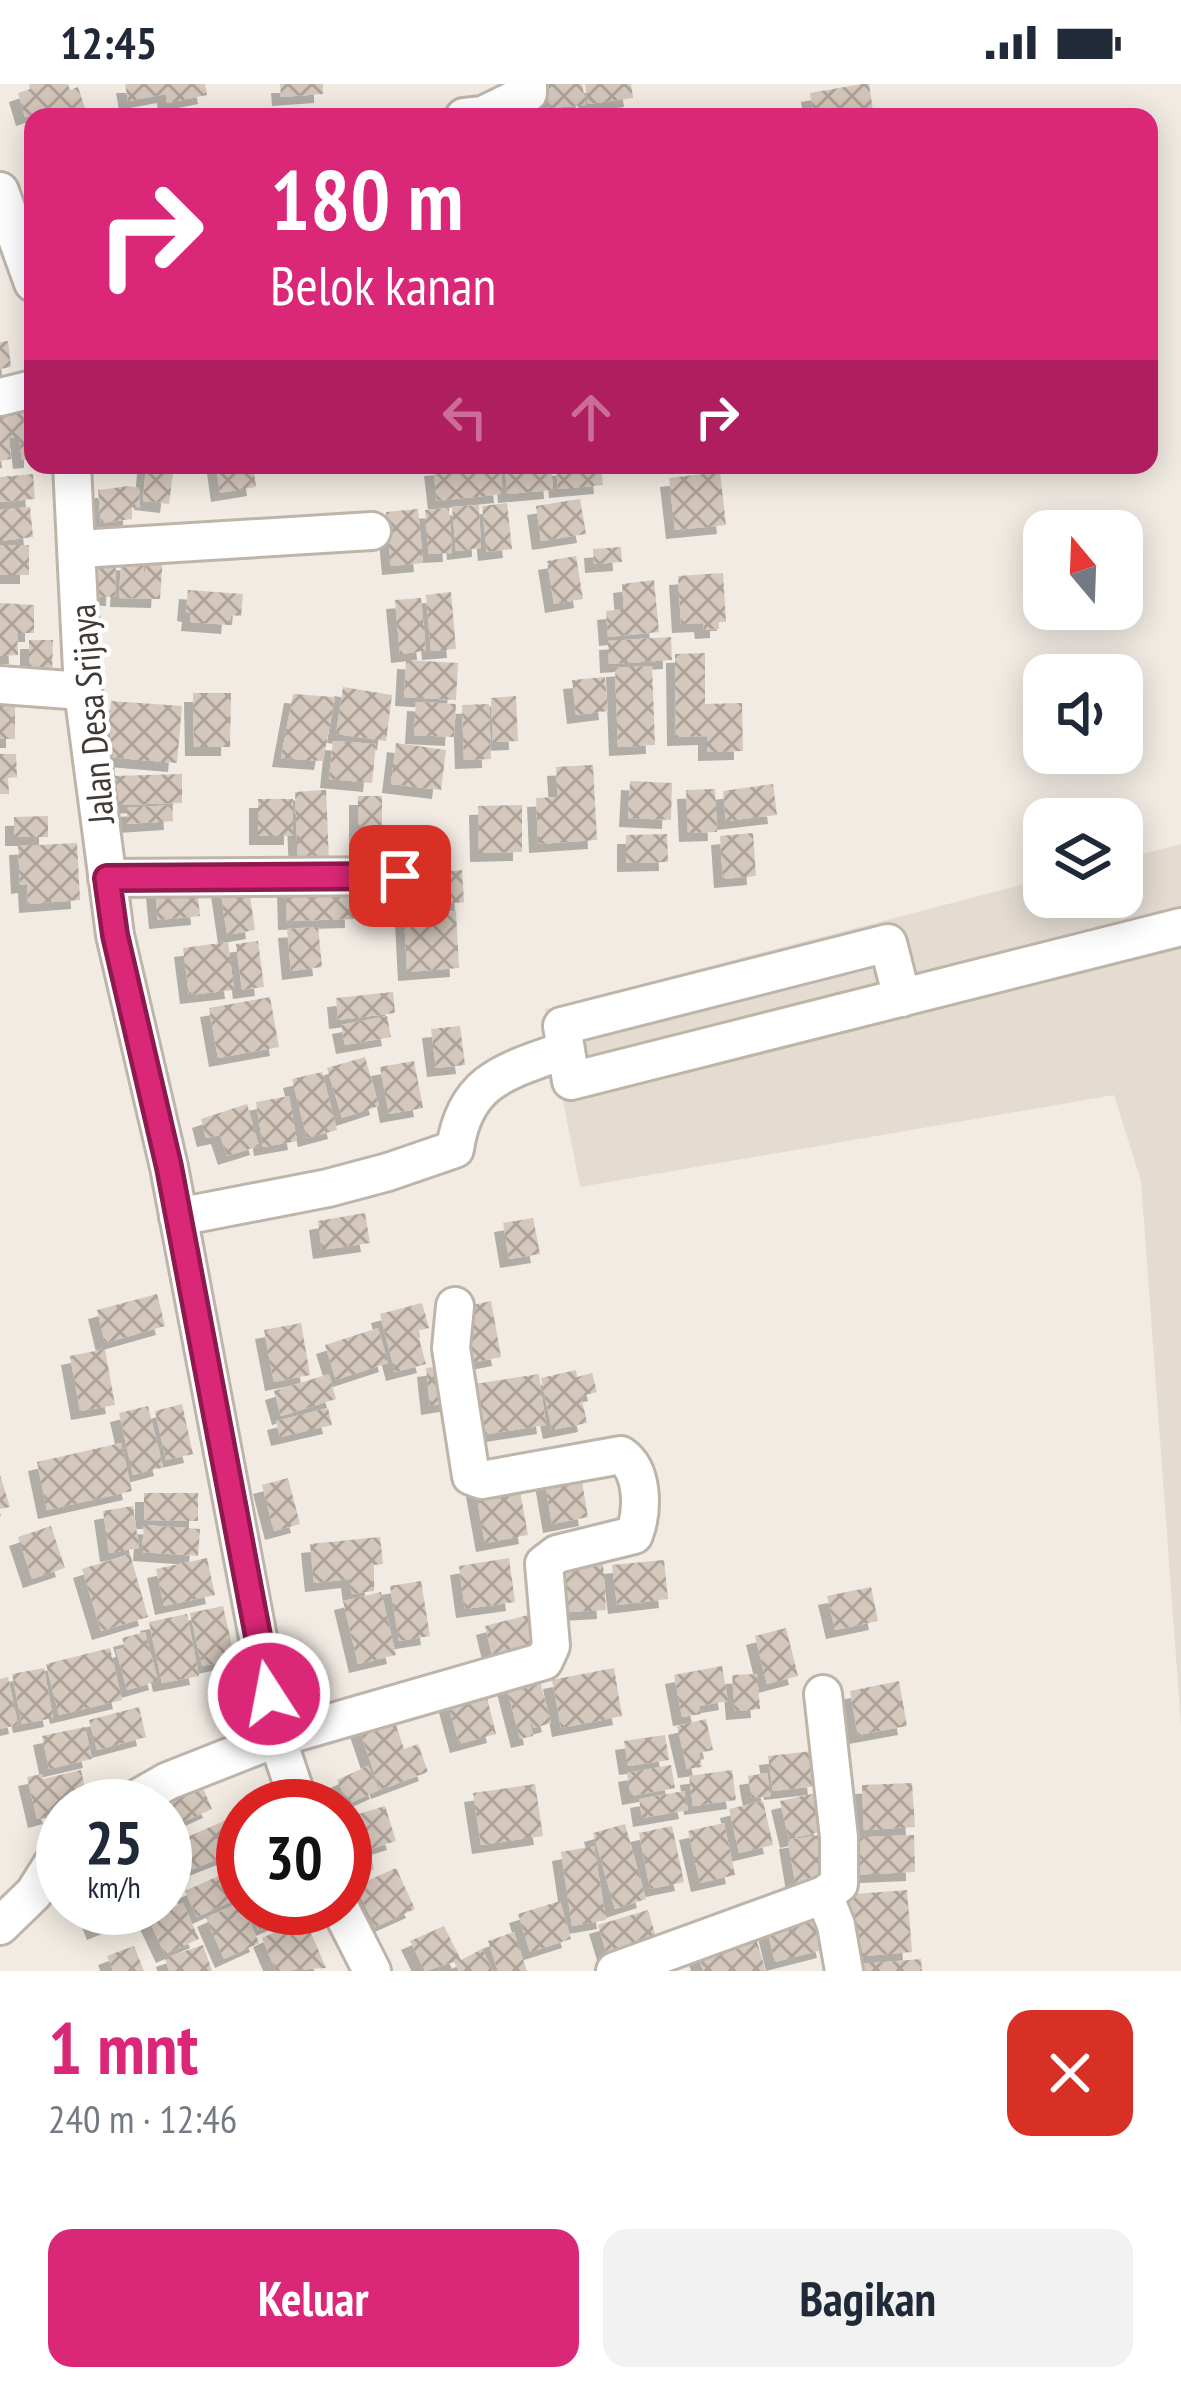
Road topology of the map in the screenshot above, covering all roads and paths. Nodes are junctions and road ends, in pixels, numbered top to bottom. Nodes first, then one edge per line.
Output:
1 (528, 84) edge
2 (498, 108) edge
3 (12, 191) edge
4 (24, 244) edge
5 (73, 474) edge
6 (372, 531) dead end
7 (79, 549) junction
8 (0, 686) edge
9 (83, 691) junction
10 (400, 876) dead end
11 (107, 878) junction
12 (1181, 927) edge
13 (902, 998) junction
14 (566, 1050) junction
15 (178, 1217) junction
16 (455, 1306) dead end
17 (824, 1694) dead end
18 (277, 1738) junction
19 (173, 1779) edge
20 (291, 1779) edge
21 (36, 1890) edge
22 (824, 1895) junction
23 (0, 1927) edge
24 (354, 1935) edge
25 (372, 1971) edge
26 (615, 1971) edge
27 (844, 1971) edge

1 - 2 street
3 - 4 street
5 - 7 street, Jalan Desa Srijaya
6 - 7 street
7 - 9 street, Jalan Desa Srijaya
8 - 9 street
9 - 11 street, Jalan Desa Srijaya
10 - 11 street
11 - 15 street, Jalan Desa Srijaya
12 - 13 street
13 - 14 street
13 - 14 street
14 - 15 street
15 - 18 street, Jalan Desa Srijaya
16 - 18 street
17 - 22 street
18 - 19 street
18 - 20 street, Jalan Desa Srijaya
21 - 23 street
22 - 26 street
22 - 27 street
24 - 25 street

